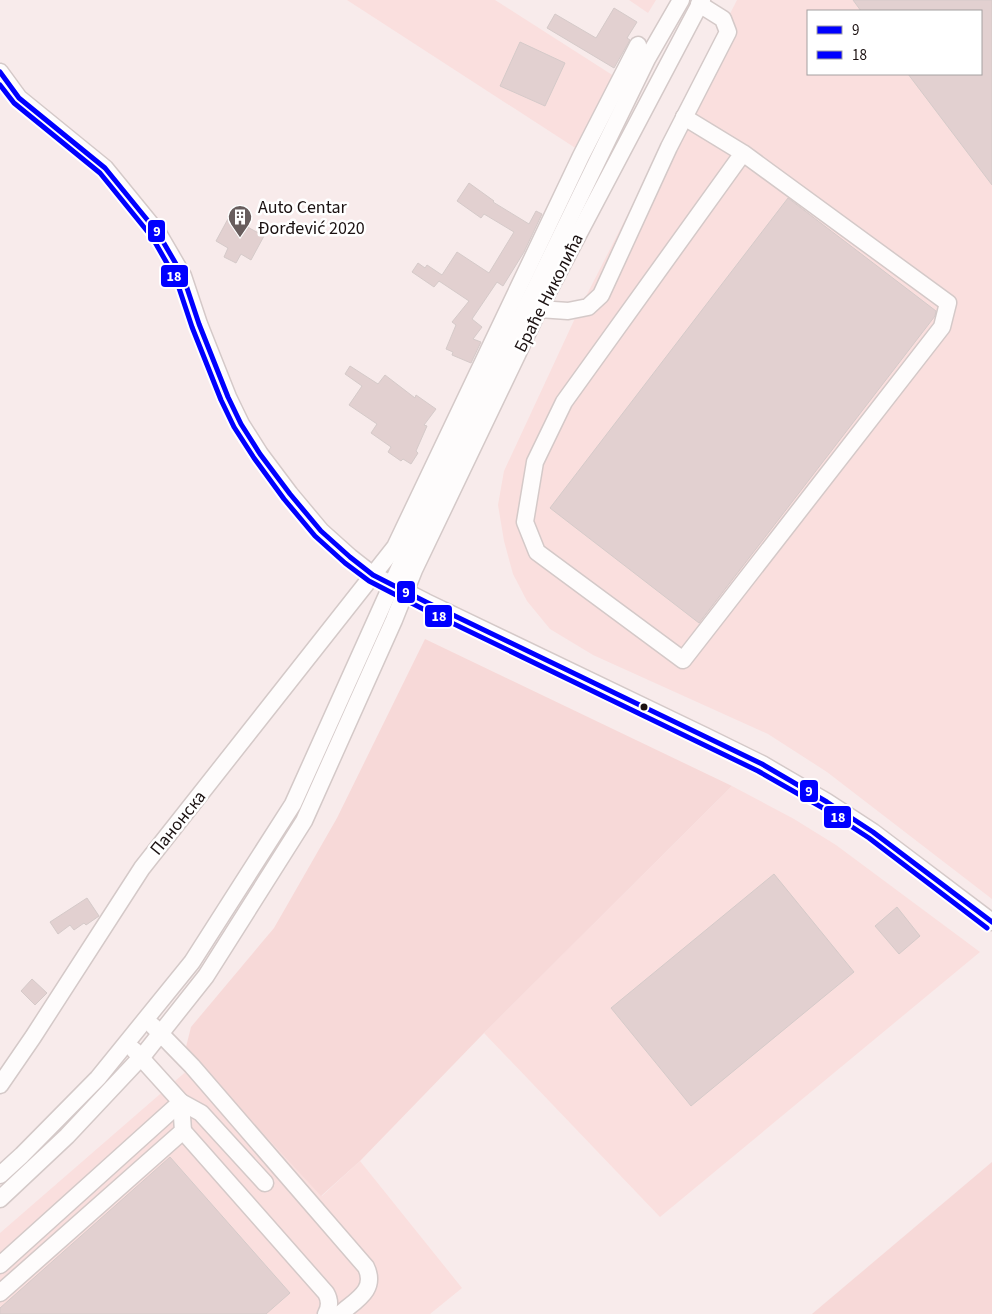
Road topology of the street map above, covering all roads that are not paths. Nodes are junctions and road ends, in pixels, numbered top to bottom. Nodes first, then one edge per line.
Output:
1 (681, 0) edge
2 (700, 2) edge
3 (638, 45) dead end
4 (0, 72) edge
5 (684, 117) junction
6 (743, 153) junction
7 (539, 309) junction
8 (373, 575) junction
9 (391, 584) junction
10 (406, 592) junction
11 (992, 922) edge
12 (146, 1019) junction
13 (160, 1034) junction
14 (127, 1042) junction
15 (141, 1057) junction
16 (0, 1085) edge
17 (181, 1102) junction
18 (183, 1131) junction
19 (0, 1175) edge
20 (265, 1183) dead end
21 (0, 1199) edge
22 (0, 1265) edge
23 (3, 1283) edge
24 (326, 1314) edge
25 (340, 1314) edge

1 - 9 street, Браће Николића
2 - 5 street
2 - 7 street, Браће Николића
3 - 8 street, Панонска
4 - 8 street
5 - 6 street
5 - 7 street
6 - 6 street
7 - 10 street, Браће Николића
8 - 9 street
8 - 16 street, Панонска
9 - 10 street
9 - 12 street, Браће Николића
10 - 11 street
10 - 13 street, Браће Николића
12 - 13 street
12 - 14 street, Браће Николића
13 - 15 street, Браће Николића
13 - 25 street
14 - 15 street
14 - 19 street, Браће Николића
15 - 17 street
15 - 21 street, Браће Николића
17 - 18 street
17 - 20 street
17 - 22 street
18 - 23 street
18 - 24 street

